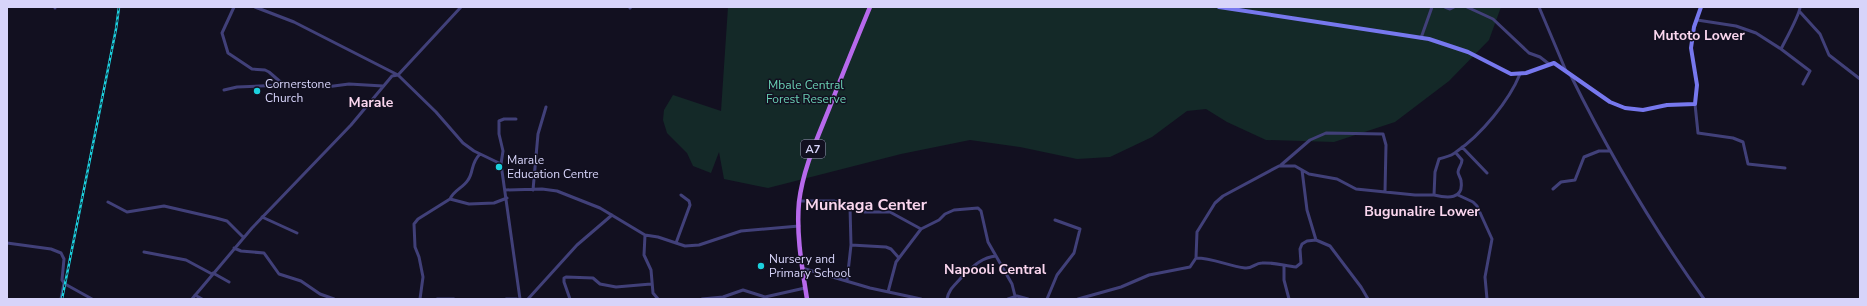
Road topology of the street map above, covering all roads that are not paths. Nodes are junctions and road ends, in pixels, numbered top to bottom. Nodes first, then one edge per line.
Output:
1 (234, 7) edge
2 (255, 7) edge
3 (461, 7) edge
4 (870, 7) edge
5 (1219, 7) edge
6 (1432, 7) edge
7 (1444, 7) edge
8 (1454, 7) edge
9 (1467, 7) edge
10 (1538, 7) edge
11 (1701, 7) edge
12 (1800, 7) edge
13 (1800, 12) junction
14 (1697, 20) junction
15 (1421, 38) junction
16 (1780, 49) junction
17 (1549, 64) junction
18 (1568, 72) junction
19 (1520, 74) junction
20 (398, 75) junction
21 (1860, 79) edge
22 (1803, 84) dead end
23 (284, 85) junction
24 (383, 86) junction
25 (224, 90) dead end
26 (1695, 104) junction
27 (546, 108) dead end
28 (516, 119) dead end
29 (1462, 147) junction
30 (1610, 151) junction
31 (1456, 153) junction
32 (480, 154) junction
33 (501, 164) junction
34 (1280, 166) junction
35 (1785, 168) dead end
36 (1302, 170) junction
37 (1487, 173) dead end
38 (1553, 189) dead end
39 (505, 190) junction
40 (533, 190) junction
41 (1385, 192) junction
42 (681, 195) dead end
43 (1434, 195) junction
44 (1458, 195) junction
45 (450, 198) junction
46 (507, 198) junction
47 (799, 201) junction
48 (108, 202) dead end
49 (850, 207) junction
50 (612, 214) junction
51 (262, 217) junction
52 (1055, 220) dead end
53 (799, 226) junction
54 (920, 229) junction
55 (297, 234) dead end
56 (645, 235) junction
57 (243, 237) junction
58 (1316, 240) junction
59 (7, 243) edge
60 (676, 243) junction
61 (851, 245) junction
62 (234, 248) junction
63 (144, 252) dead end
64 (996, 256) junction
65 (899, 258) junction
66 (1196, 258) junction
67 (1284, 266) junction
68 (802, 268) junction
69 (212, 274) junction
70 (848, 281) junction
71 (229, 282) dead end
72 (64, 283) junction
73 (651, 284) junction
74 (805, 288) junction
75 (888, 292) junction
76 (895, 294) junction
77 (195, 295) junction
78 (1015, 296) junction
79 (1089, 298) edge
80 (61, 299) edge
81 (92, 299) edge
82 (192, 299) edge
83 (202, 299) edge
84 (334, 299) edge
85 (420, 299) edge
86 (437, 299) edge
87 (454, 299) edge
88 (506, 299) edge
89 (519, 299) edge
90 (528, 299) edge
91 (570, 299) edge
92 (658, 299) edge
93 (702, 299) edge
94 (807, 299) edge
95 (894, 299) edge
96 (921, 299) edge
97 (946, 299) edge
98 (1008, 299) edge
99 (1028, 299) edge
100 (1047, 299) edge
101 (1078, 299) edge
102 (1289, 299) edge
103 (1368, 299) edge
104 (1487, 299) edge
105 (1704, 299) edge

1 - 23 street
2 - 20 street
3 - 20 street
4 - 47 main road, A7
5 - 15 street
6 - 15 street
7 - 8 street
9 - 17 street
10 - 18 street
11 - 14 street
12 - 13 street
13 - 16 street
13 - 21 street
14 - 16 street
14 - 26 street
15 - 19 street
16 - 22 street
17 - 18 street
17 - 19 street
18 - 26 street
18 - 30 street
19 - 29 street
20 - 24 street
20 - 32 street
23 - 24 street
23 - 25 street
24 - 51 street
26 - 35 street
27 - 40 street
28 - 33 street
29 - 31 street
29 - 37 street
30 - 38 street
30 - 105 street
31 - 43 street
31 - 44 street
32 - 33 street
32 - 45 street
33 - 39 street
34 - 36 street
34 - 41 street
34 - 66 street
36 - 41 street
36 - 58 street
39 - 40 street
39 - 46 street
40 - 50 street
41 - 43 street
42 - 60 street
43 - 44 street
44 - 104 street
45 - 46 street
45 - 85 street
46 - 89 street
47 - 49 street
47 - 53 main road, A7
48 - 57 street
49 - 54 street
49 - 61 street
50 - 56 street
50 - 90 street
51 - 55 street
51 - 57 street
52 - 100 street
53 - 60 street
53 - 68 main road, A7
54 - 64 street
54 - 65 street
56 - 60 street
56 - 73 street
57 - 62 street
58 - 67 street
58 - 103 street
59 - 72 street
61 - 65 street
61 - 70 street
62 - 69 street
62 - 84 street
63 - 69 street
64 - 78 street
64 - 97 street
65 - 75 street
66 - 67 street
66 - 79 street
67 - 102 street
68 - 70 street
68 - 74 main road, A7
69 - 71 street
69 - 77 street
70 - 75 street
72 - 80 street
72 - 81 street
73 - 91 street
73 - 92 street
74 - 93 street
74 - 94 main road, A7
75 - 76 street
76 - 95 street
76 - 96 street
77 - 82 street
77 - 83 street
78 - 98 street
78 - 99 street
79 - 101 street
86 - 87 street
88 - 89 street

